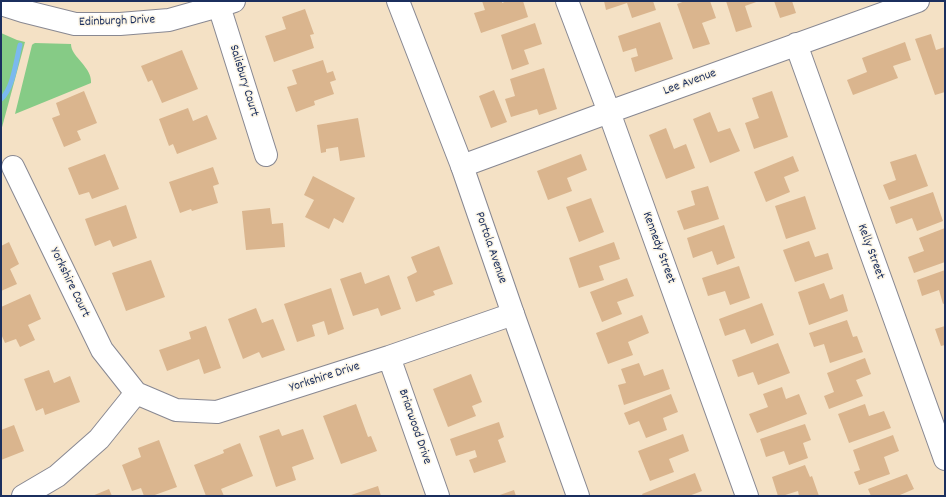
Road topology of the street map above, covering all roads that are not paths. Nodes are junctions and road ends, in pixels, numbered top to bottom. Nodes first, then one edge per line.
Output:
1 (398, 1) edge
2 (568, 1) edge
3 (918, 1) edge
4 (1, 4) edge
5 (227, 4) edge
6 (796, 44) junction
7 (609, 112) junction
8 (266, 155) dead end
9 (462, 166) junction
10 (13, 167) dead end
11 (513, 314) junction
12 (389, 357) junction
13 (136, 393) junction
14 (945, 459) edge
15 (23, 496) edge
16 (438, 496) edge
17 (578, 496) edge
18 (747, 496) edge

1 - 9 street, Portola Avenue
2 - 7 street, Kennedy Street
3 - 6 street, Lee Avenue
4 - 5 street, Edinburgh Drive
5 - 8 street, Salisbury Court
6 - 7 street, Lee Avenue
6 - 14 street, Kelly Street
7 - 9 street, Lee Avenue
7 - 18 street, Kennedy Street
9 - 11 street, Portola Avenue
10 - 13 street, Yorkshire Court
11 - 12 street, Yorkshire Drive
11 - 17 street, Portola Avenue
12 - 13 street, Yorkshire Drive
12 - 16 street, Briarwood Drive
13 - 15 street

